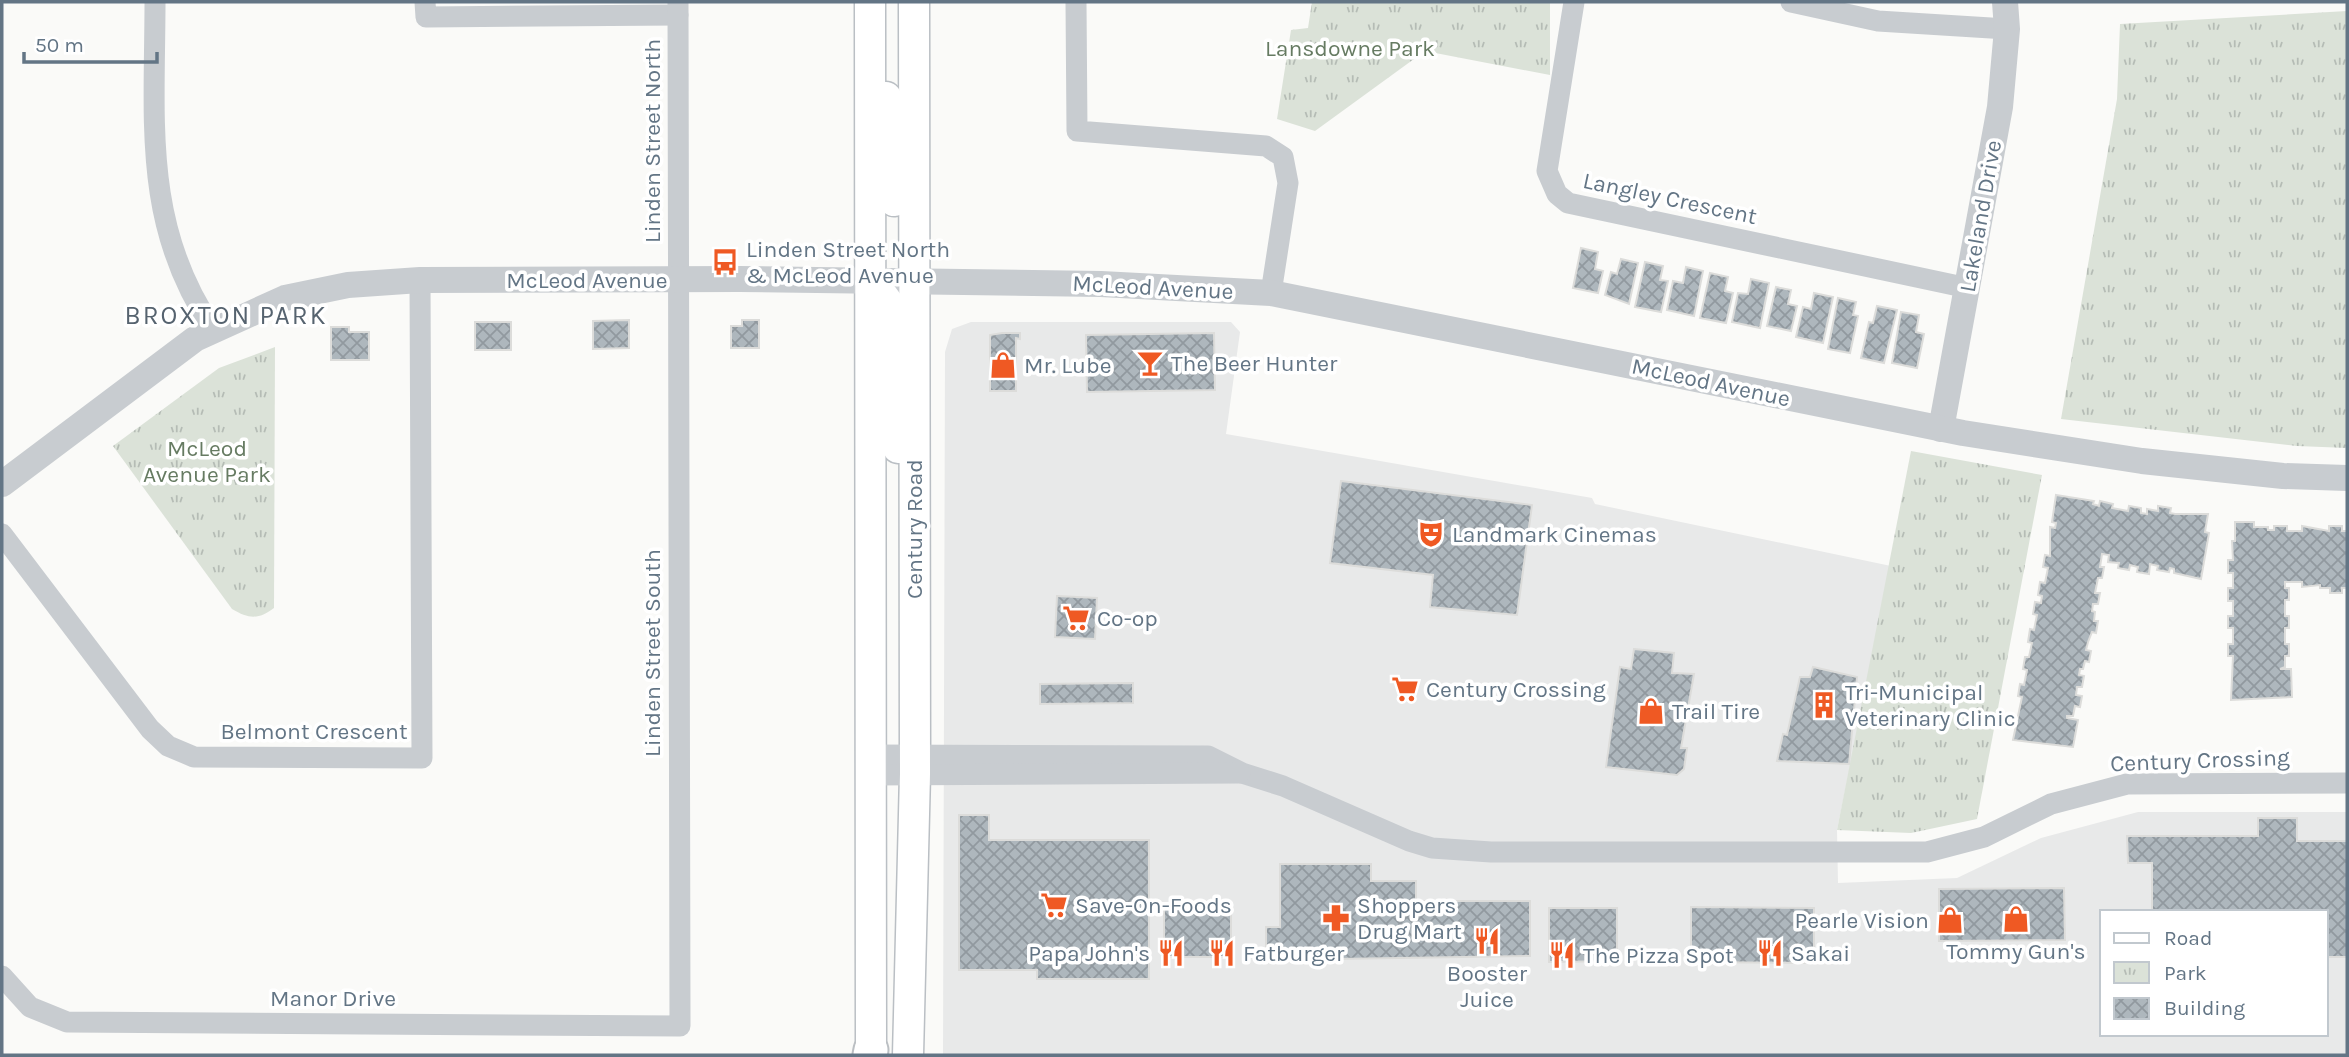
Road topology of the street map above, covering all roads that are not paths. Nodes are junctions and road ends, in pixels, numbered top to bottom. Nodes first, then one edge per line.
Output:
1 (155, 2) edge
2 (425, 2) edge
3 (870, 2) edge
4 (876, 2) edge
5 (914, 2) edge
6 (1076, 2) edge
7 (1574, 2) edge
8 (1791, 2) edge
9 (2004, 2) edge
10 (678, 8) edge
11 (2007, 29) junction
12 (420, 280) junction
13 (679, 280) junction
14 (869, 282) junction
15 (914, 283) junction
16 (1968, 288) junction
17 (1270, 293) junction
18 (213, 329) junction
19 (1941, 429) junction
20 (2347, 478) edge
21 (2, 484) edge
22 (914, 485) junction
23 (2, 534) edge
24 (915, 764) junction
25 (871, 765) junction
26 (2347, 783) edge
27 (2, 976) edge
28 (680, 1026) joint
29 (871, 1054) edge
30 (908, 1055) edge

1 - 18 street
2 - 10 street
3 - 14 main road, Century Road
4 - 15 main road
5 - 15 main road, Century Road
6 - 17 street
7 - 16 street, Langley Crescent
8 - 11 street
9 - 11 street, Lakeland Drive
10 - 13 street, Linden Street North
11 - 16 street, Lakeland Drive
12 - 13 street, McLeod Avenue
12 - 18 street, McLeod Avenue
12 - 23 street, Belmont Crescent
13 - 14 street, McLeod Avenue
13 - 28 street, Linden Street South
14 - 15 street, McLeod Avenue
14 - 22 main road
14 - 25 main road, Century Road
15 - 17 street, McLeod Avenue
15 - 22 main road, Century Road
16 - 19 street, Lakeland Drive
17 - 19 street, McLeod Avenue
18 - 21 street, McLeod Avenue
19 - 20 street, McLeod Avenue
22 - 24 main road, Century Road
24 - 25 street, Century Crossing
24 - 26 street, Century Crossing
24 - 30 main road, Century Road
25 - 29 main road, Century Road
27 - 28 street, Manor Drive

